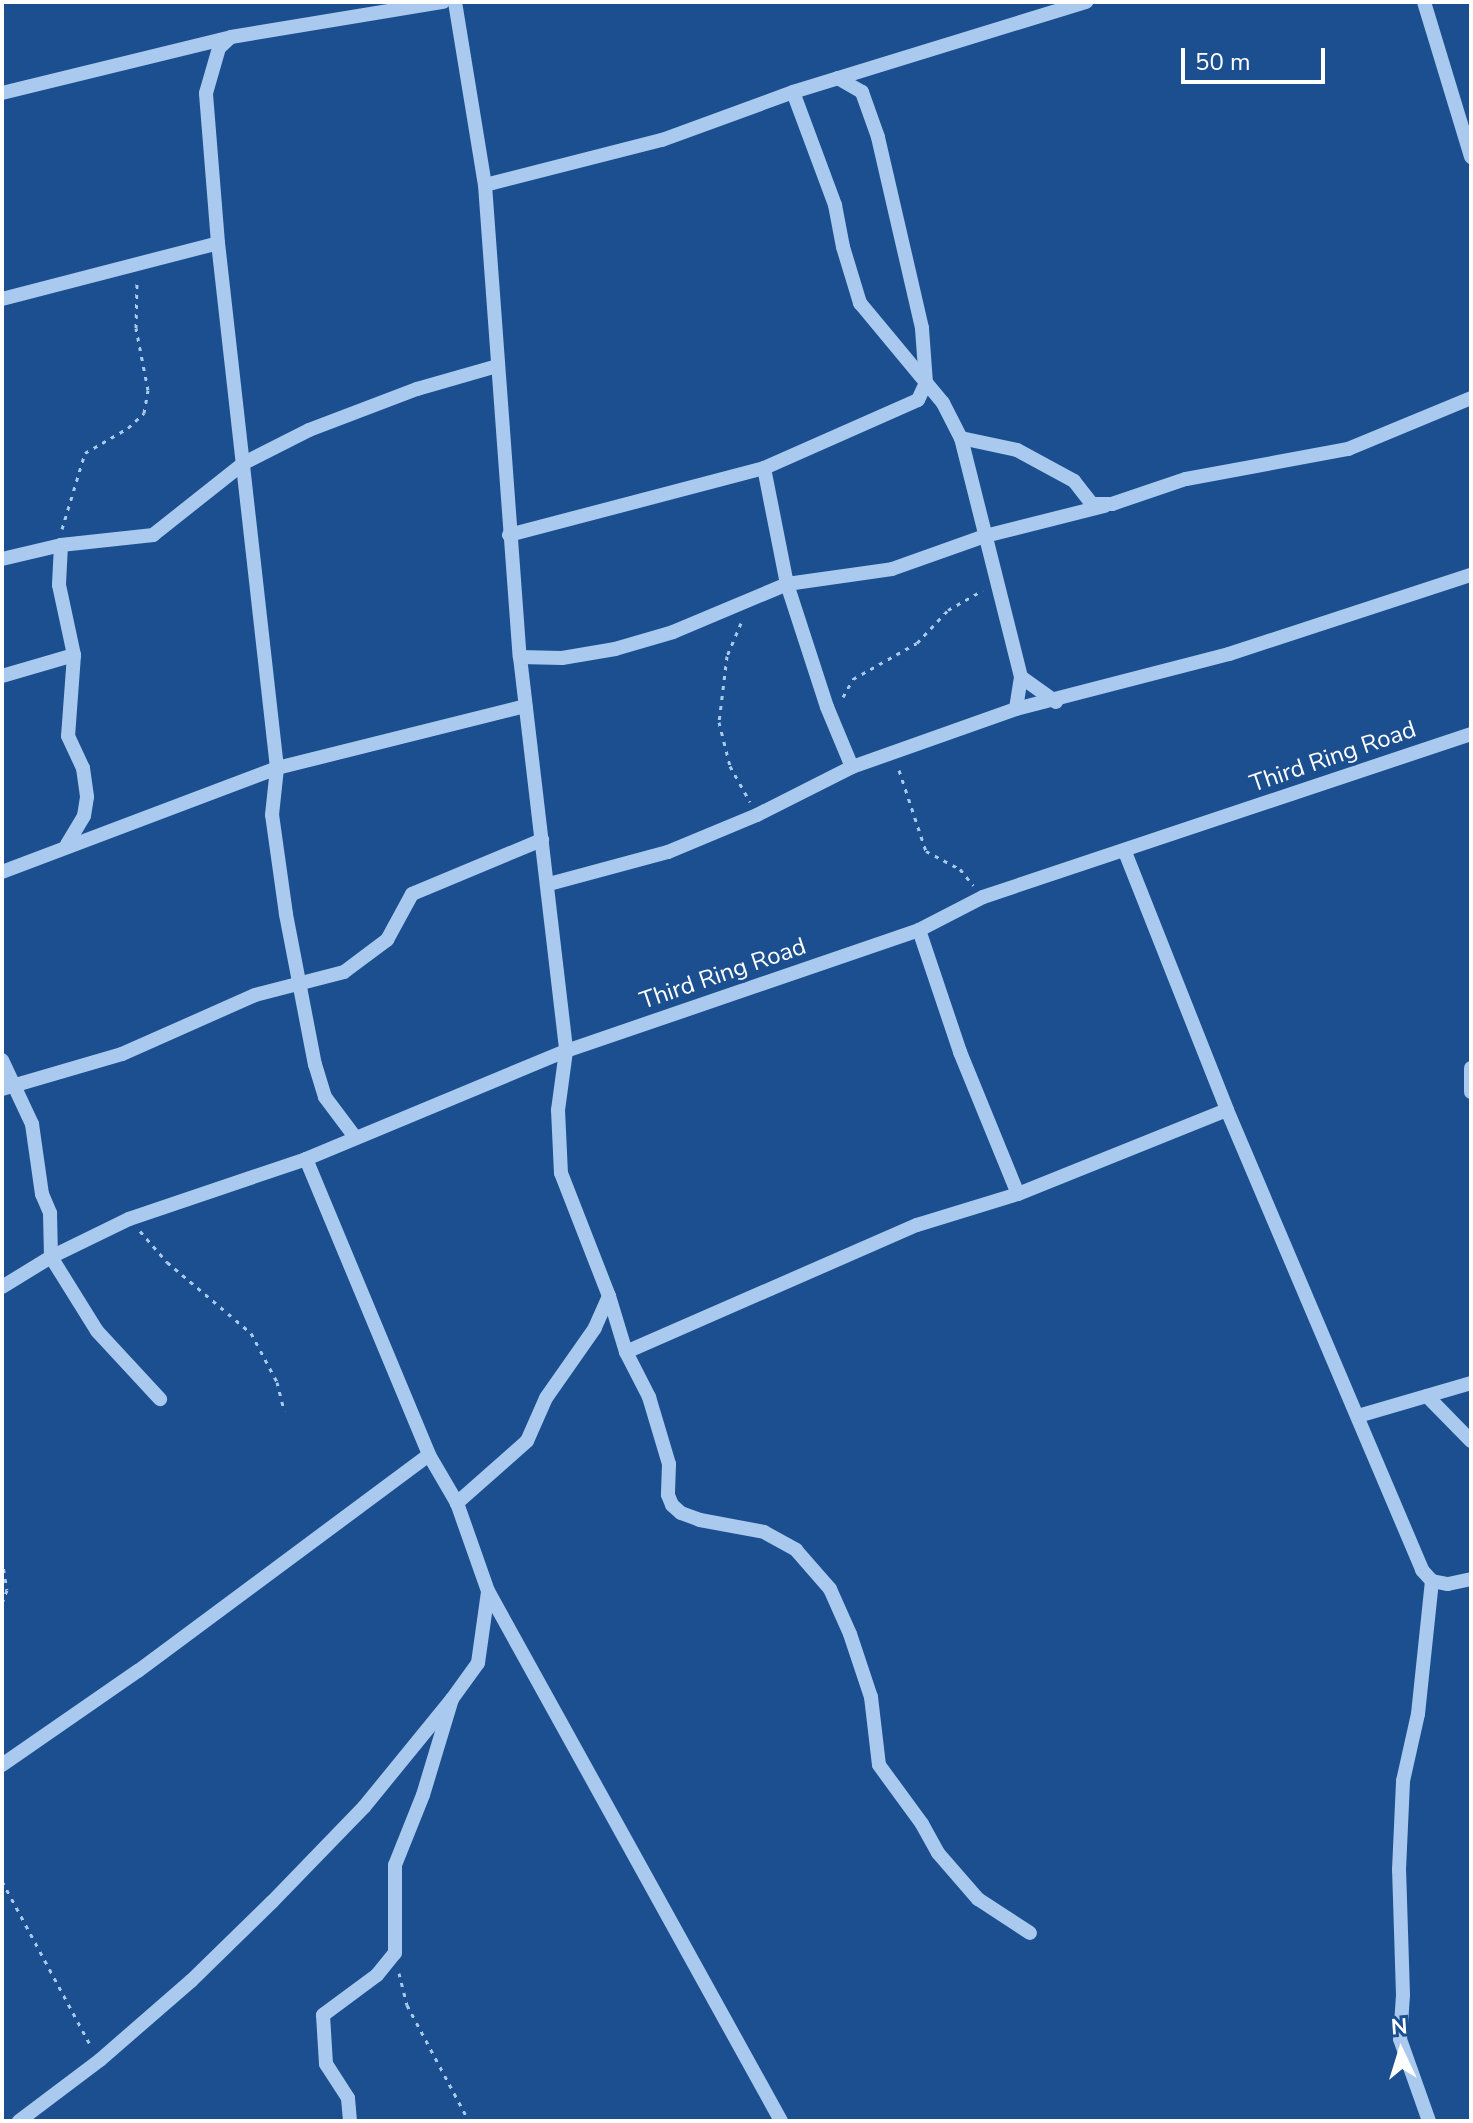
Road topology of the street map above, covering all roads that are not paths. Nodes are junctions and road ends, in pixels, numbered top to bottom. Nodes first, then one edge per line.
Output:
1 (443, 2) edge
2 (455, 2) edge
3 (1086, 2) edge
4 (1424, 2) edge
5 (231, 37) junction
6 (838, 78) junction
7 (793, 92) junction
8 (2, 93) edge
9 (1471, 157) edge
10 (485, 185) junction
11 (218, 243) junction
12 (2, 299) edge
13 (497, 366) junction
14 (926, 383) junction
15 (1471, 398) edge
16 (961, 438) junction
17 (244, 463) junction
18 (764, 468) junction
19 (1112, 504) junction
20 (509, 535) junction
21 (985, 536) junction
22 (61, 545) junction
23 (2, 559) edge
24 (1471, 575) edge
25 (787, 584) junction
26 (74, 655) junction
27 (520, 657) junction
28 (2, 676) edge
29 (1021, 677) junction
30 (1056, 702) junction
31 (525, 706) junction
32 (1016, 709) junction
33 (1471, 734) edge
34 (852, 767) junction
35 (277, 768) junction
36 (542, 840) junction
37 (67, 844) junction
38 (1125, 852) junction
39 (2, 872) edge
40 (549, 884) junction
41 (919, 930) junction
42 (300, 986) junction
43 (566, 1051) junction
44 (2, 1060) edge
45 (1471, 1068) edge
46 (9, 1086) edge
47 (1471, 1092) edge
48 (1227, 1110) junction
49 (355, 1137) junction
50 (306, 1159) junction
51 (1018, 1194) junction
52 (51, 1257) junction
53 (2, 1287) edge
54 (609, 1296) junction
55 (626, 1352) junction
56 (1471, 1383) edge
57 (1427, 1396) junction
58 (160, 1399) dead end
59 (1358, 1416) junction
60 (1471, 1441) edge
61 (429, 1455) junction
62 (457, 1503) junction
63 (1471, 1579) edge
64 (1432, 1581) junction
65 (488, 1591) junction
66 (452, 1699) junction
67 (2, 1765) edge
68 (1030, 1933) dead end
69 (19, 2121) edge
70 (350, 2121) edge
71 (781, 2121) edge
72 (1429, 2121) edge

1 - 5 street
2 - 10 street
3 - 6 street
4 - 9 street
5 - 8 street
5 - 11 street
6 - 7 street
6 - 14 street
7 - 10 street
7 - 14 street
10 - 13 street
11 - 12 street
11 - 17 street
13 - 17 street
13 - 20 street
14 - 16 street
14 - 18 street
15 - 19 street
16 - 19 street
16 - 21 street
17 - 22 street
17 - 35 street
18 - 20 street
18 - 25 street
19 - 21 street
20 - 27 street
21 - 25 street
21 - 29 street
22 - 23 street
22 - 26 street
24 - 30 street
25 - 27 street
25 - 34 street
26 - 28 street
26 - 37 street
27 - 31 street
29 - 30 street
29 - 32 street
30 - 32 street
31 - 35 street
31 - 36 street
32 - 34 street
33 - 38 street, Third Ring Road
34 - 40 street
35 - 37 street
35 - 42 street
36 - 40 street
36 - 42 street
37 - 39 street
38 - 41 street, Third Ring Road
38 - 48 street
40 - 43 street
41 - 43 street, Third Ring Road
41 - 51 street
42 - 46 street
42 - 49 street
43 - 49 street, Third Ring Road
43 - 54 street
44 - 46 street
45 - 47 street
46 - 52 street
48 - 51 street
48 - 59 street
49 - 50 street, Third Ring Road
50 - 52 street, Third Ring Road
50 - 61 street
51 - 55 street
52 - 53 street, Third Ring Road
52 - 58 street
54 - 55 street
54 - 62 street
55 - 68 street
56 - 57 street
57 - 59 street
57 - 60 street
59 - 64 street
61 - 62 street
61 - 67 street
62 - 65 street
63 - 64 street
64 - 72 street
65 - 66 street
65 - 71 street
66 - 69 street
66 - 70 street

